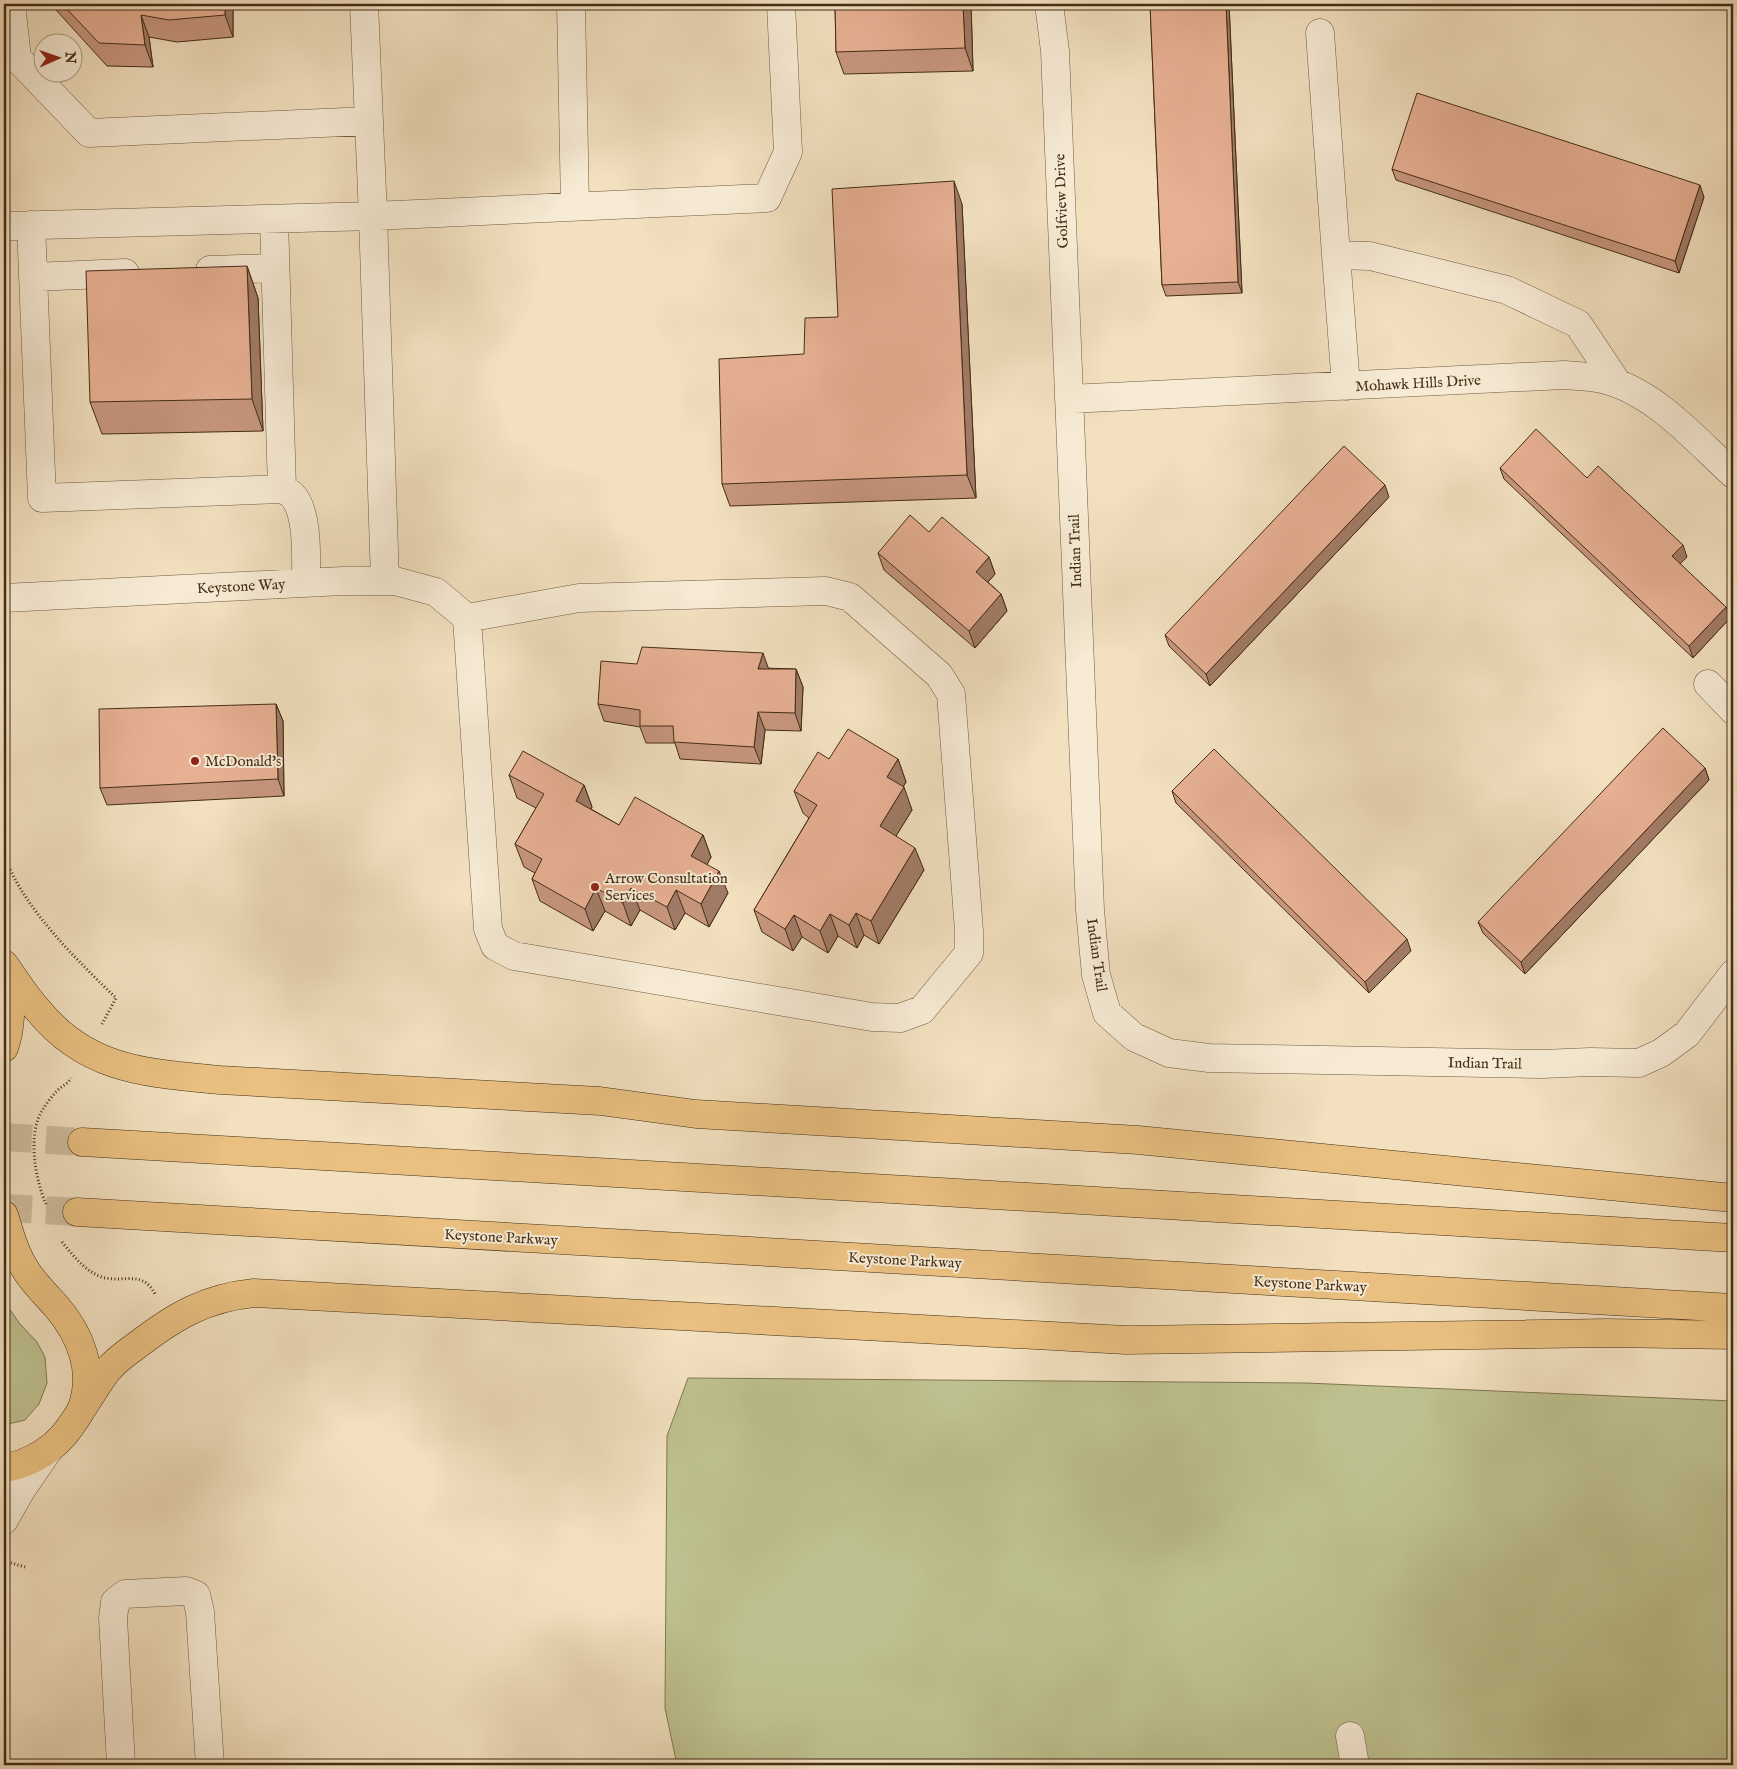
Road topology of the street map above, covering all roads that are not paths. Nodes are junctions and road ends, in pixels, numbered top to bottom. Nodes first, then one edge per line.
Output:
1 (11, 4) edge
2 (364, 4) edge
3 (571, 4) edge
4 (781, 4) edge
5 (1049, 4) edge
6 (1320, 33) dead end
7 (368, 121) junction
8 (575, 206) junction
9 (373, 216) junction
10 (274, 219) junction
11 (31, 225) junction
12 (4, 226) edge
13 (1336, 255) junction
14 (275, 268) junction
15 (188, 271) edge
16 (149, 272) edge
17 (34, 277) junction
18 (1618, 384) junction
19 (1346, 386) junction
20 (1069, 399) junction
21 (1733, 474) edge
22 (282, 489) junction
23 (385, 581) junction
24 (306, 583) junction
25 (4, 598) edge
26 (467, 618) junction
27 (1708, 684) dead end
28 (1733, 710) edge
29 (4, 964) edge
30 (4, 971) edge
31 (1733, 974) edge
32 (4, 1048) edge
33 (82, 1142) tunnel mouth
34 (1733, 1198) edge
35 (77, 1212) tunnel mouth
36 (4, 1215) edge
37 (1733, 1238) edge
38 (1733, 1308) edge
39 (1733, 1335) edge
40 (81, 1410) junction
41 (49, 1449) junction
42 (4, 1468) edge
43 (4, 1520) edge
44 (1350, 1736) dead end
45 (120, 1765) edge
46 (210, 1765) edge
47 (1355, 1765) edge

1 - 7 street
2 - 7 street
3 - 8 street
4 - 8 street
5 - 20 street, Golfview Drive
6 - 13 street
7 - 9 street
8 - 9 street
9 - 10 street
9 - 23 street
10 - 11 street
10 - 14 street
11 - 12 street
11 - 17 street
13 - 18 street
13 - 19 street
14 - 15 street
14 - 22 street
16 - 17 street
17 - 22 street
18 - 19 street, Mohawk Hills Drive
18 - 21 street, Mohawk Hills Drive
19 - 20 street, Mohawk Hills Drive
20 - 31 street, Indian Trail
22 - 24 street
23 - 24 street, Keystone Way
23 - 26 street, Keystone Way
24 - 25 street, Keystone Way
26 - 26 street
27 - 28 street
29 - 34 main road
30 - 32 main road
33 - 37 main road
35 - 38 main road, Keystone Parkway
36 - 40 main road
39 - 40 main road
40 - 41 main road
41 - 42 main road
41 - 43 street
44 - 47 street
45 - 46 street

